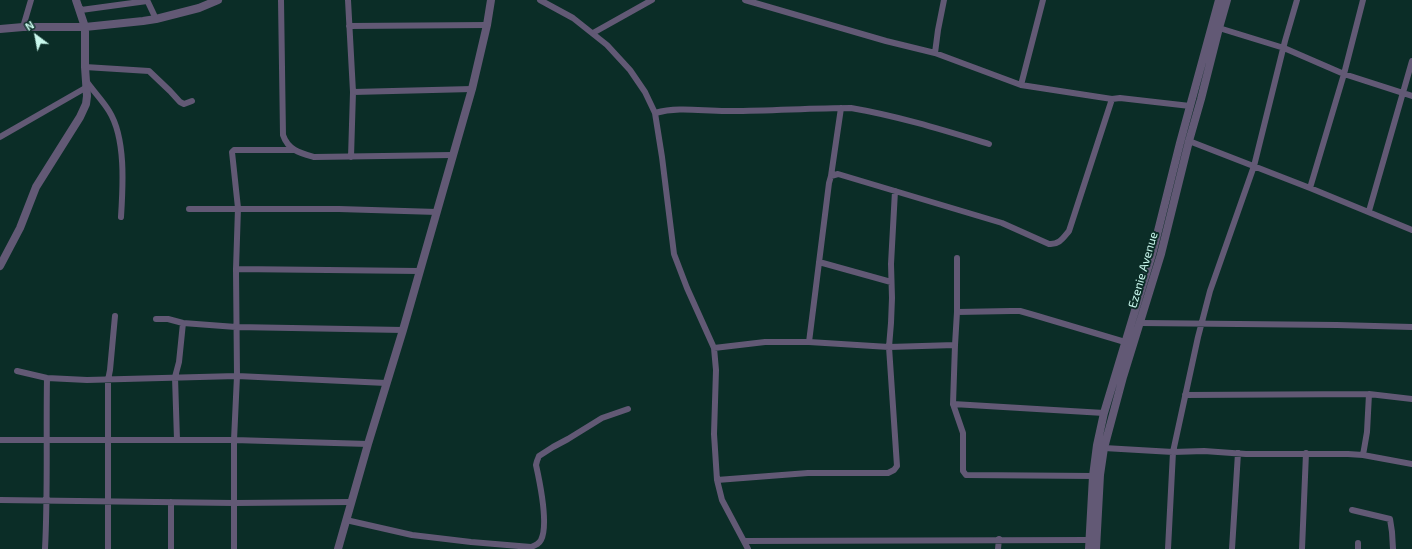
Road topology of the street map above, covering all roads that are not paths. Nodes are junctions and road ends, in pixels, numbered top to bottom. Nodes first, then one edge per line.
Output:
1 (31, 0) edge
2 (147, 0) edge
3 (218, 0) edge
4 (281, 0) edge
5 (348, 0) edge
6 (491, 0) edge
7 (540, 0) edge
8 (652, 0) edge
9 (744, 0) edge
10 (944, 0) edge
11 (1043, 0) edge
12 (1219, 0) edge
13 (1227, 0) edge
14 (1297, 0) edge
15 (1363, 0) edge
16 (77, 2) edge
17 (156, 19) junction
18 (487, 25) junction
19 (349, 26) junction
20 (23, 27) junction
21 (85, 27) junction
22 (1219, 28) junction
23 (0, 29) edge
24 (593, 33) junction
25 (1284, 48) junction
26 (935, 53) junction
27 (1412, 61) edge
28 (85, 67) junction
29 (1344, 74) junction
30 (87, 85) junction
31 (1021, 85) junction
32 (472, 89) junction
33 (353, 92) junction
34 (1404, 93) junction
35 (1412, 96) edge
36 (1112, 99) junction
37 (192, 101) dead end
38 (1190, 106) junction
39 (841, 108) junction
40 (655, 113) junction
41 (0, 137) edge
42 (1189, 141) junction
43 (989, 144) dead end
44 (293, 150) junction
45 (452, 155) junction
46 (351, 156) junction
47 (1254, 166) junction
48 (831, 176) junction
49 (1310, 188) junction
50 (895, 191) junction
51 (238, 208) junction
52 (189, 209) dead end
53 (436, 212) junction
54 (1368, 212) junction
55 (121, 217) dead end
56 (1412, 230) edge
57 (957, 258) dead end
58 (819, 262) junction
59 (0, 266) edge
60 (236, 269) junction
61 (419, 271) junction
62 (891, 282) junction
63 (1140, 294) junction
64 (1148, 296) junction
65 (957, 312) junction
66 (115, 316) dead end
67 (156, 319) dead end
68 (183, 323) junction
69 (1140, 323) junction
70 (1202, 323) junction
71 (236, 327) junction
72 (1412, 327) edge
73 (403, 330) junction
74 (809, 342) junction
75 (1125, 342) junction
76 (955, 345) junction
77 (889, 347) junction
78 (714, 348) junction
79 (17, 371) dead end
80 (237, 376) junction
81 (175, 377) junction
82 (47, 378) junction
83 (108, 380) junction
84 (386, 383) junction
85 (1368, 394) junction
86 (1185, 395) junction
87 (1412, 399) edge
88 (953, 404) junction
89 (628, 409) dead end
90 (1104, 413) junction
91 (0, 440) edge
92 (46, 440) junction
93 (108, 440) junction
94 (177, 440) junction
95 (234, 440) junction
96 (368, 444) junction
97 (1104, 448) junction
98 (1173, 452) junction
99 (1238, 453) junction
100 (1306, 453) junction
101 (1363, 455) junction
102 (1412, 464) edge
103 (1093, 476) junction
104 (717, 480) junction
105 (0, 500) edge
106 (47, 501) junction
107 (108, 502) junction
108 (171, 502) junction
109 (351, 502) junction
110 (234, 503) junction
111 (1352, 510) dead end
112 (346, 520) junction
113 (999, 539) junction
114 (1089, 540) junction
115 (744, 541) junction
116 (45, 549) edge
117 (108, 549) edge
118 (171, 549) edge
119 (234, 549) edge
120 (338, 549) edge
121 (748, 549) edge
122 (998, 549) edge
123 (1089, 549) edge
124 (1096, 549) edge
125 (1168, 549) edge
126 (1232, 549) edge
127 (1302, 549) edge
128 (1393, 549) edge

1 - 20 street
2 - 16 street
2 - 17 street
3 - 17 street
4 - 44 street
5 - 19 street
6 - 18 street
7 - 24 street
8 - 24 street
9 - 26 street
10 - 26 street
11 - 31 street
12 - 38 street, Ezenie Avenue
13 - 22 street, Ezenie Avenue
14 - 25 street
15 - 29 street
16 - 21 street
17 - 21 street
18 - 19 street
18 - 32 street
19 - 33 street
20 - 21 street
20 - 23 street
21 - 28 street
22 - 25 street
22 - 42 street, Ezenie Avenue
24 - 40 street
25 - 29 street
25 - 47 street
26 - 31 street
27 - 34 street
28 - 30 street
28 - 37 street
29 - 34 street
29 - 49 street
30 - 41 street
30 - 55 street
30 - 59 street
31 - 36 street
32 - 33 street
32 - 45 street
33 - 46 street
34 - 35 street
34 - 54 street
36 - 38 street
36 - 50 street
38 - 63 street, Ezenie Avenue
39 - 40 street
39 - 43 street
39 - 48 street
40 - 78 street
42 - 47 street
42 - 64 street, Ezenie Avenue
44 - 46 street
44 - 51 street
45 - 46 street
45 - 53 street
47 - 49 street
47 - 70 street
48 - 50 street
48 - 58 street
49 - 54 street
50 - 62 street
51 - 52 street
51 - 53 street
51 - 60 street
53 - 61 street
54 - 56 street
57 - 65 street
58 - 62 street
58 - 74 street
60 - 61 street
60 - 71 street
61 - 73 street
62 - 77 street
63 - 64 street
63 - 75 street, Ezenie Avenue
64 - 69 street, Ezenie Avenue
65 - 75 street
65 - 76 street
66 - 83 street
67 - 68 street
68 - 71 street
68 - 81 street
69 - 70 street
69 - 97 street, Ezenie Avenue
70 - 72 street
70 - 86 street
71 - 73 street
71 - 80 street
73 - 84 street
74 - 77 street
74 - 78 street
75 - 90 street, Ezenie Avenue
76 - 77 street
76 - 88 street
77 - 104 street
78 - 104 street
79 - 82 street
80 - 81 street
80 - 84 street
80 - 95 street
81 - 83 street
81 - 94 street
82 - 83 street
82 - 92 street
83 - 93 street
84 - 96 street
85 - 86 street
85 - 87 street
85 - 101 street
86 - 98 street
88 - 90 street
88 - 103 street
89 - 112 street
90 - 103 street, Ezenie Avenue
91 - 92 street
92 - 93 street
92 - 106 street
93 - 94 street
93 - 107 street
94 - 95 street
95 - 96 street
95 - 110 street
96 - 109 street
97 - 98 street
97 - 124 street, Ezenie Avenue
98 - 99 street
98 - 125 street
99 - 100 street
99 - 126 street
100 - 101 street
100 - 127 street
101 - 102 street
103 - 114 street, Ezenie Avenue
104 - 115 street
105 - 106 street
106 - 107 street
106 - 116 street
107 - 108 street
107 - 117 street
108 - 110 street
108 - 118 street
109 - 110 street
109 - 112 street
110 - 119 street
111 - 128 street
112 - 120 street
113 - 114 street
113 - 115 street
113 - 122 street
114 - 123 street, Ezenie Avenue
115 - 121 street

